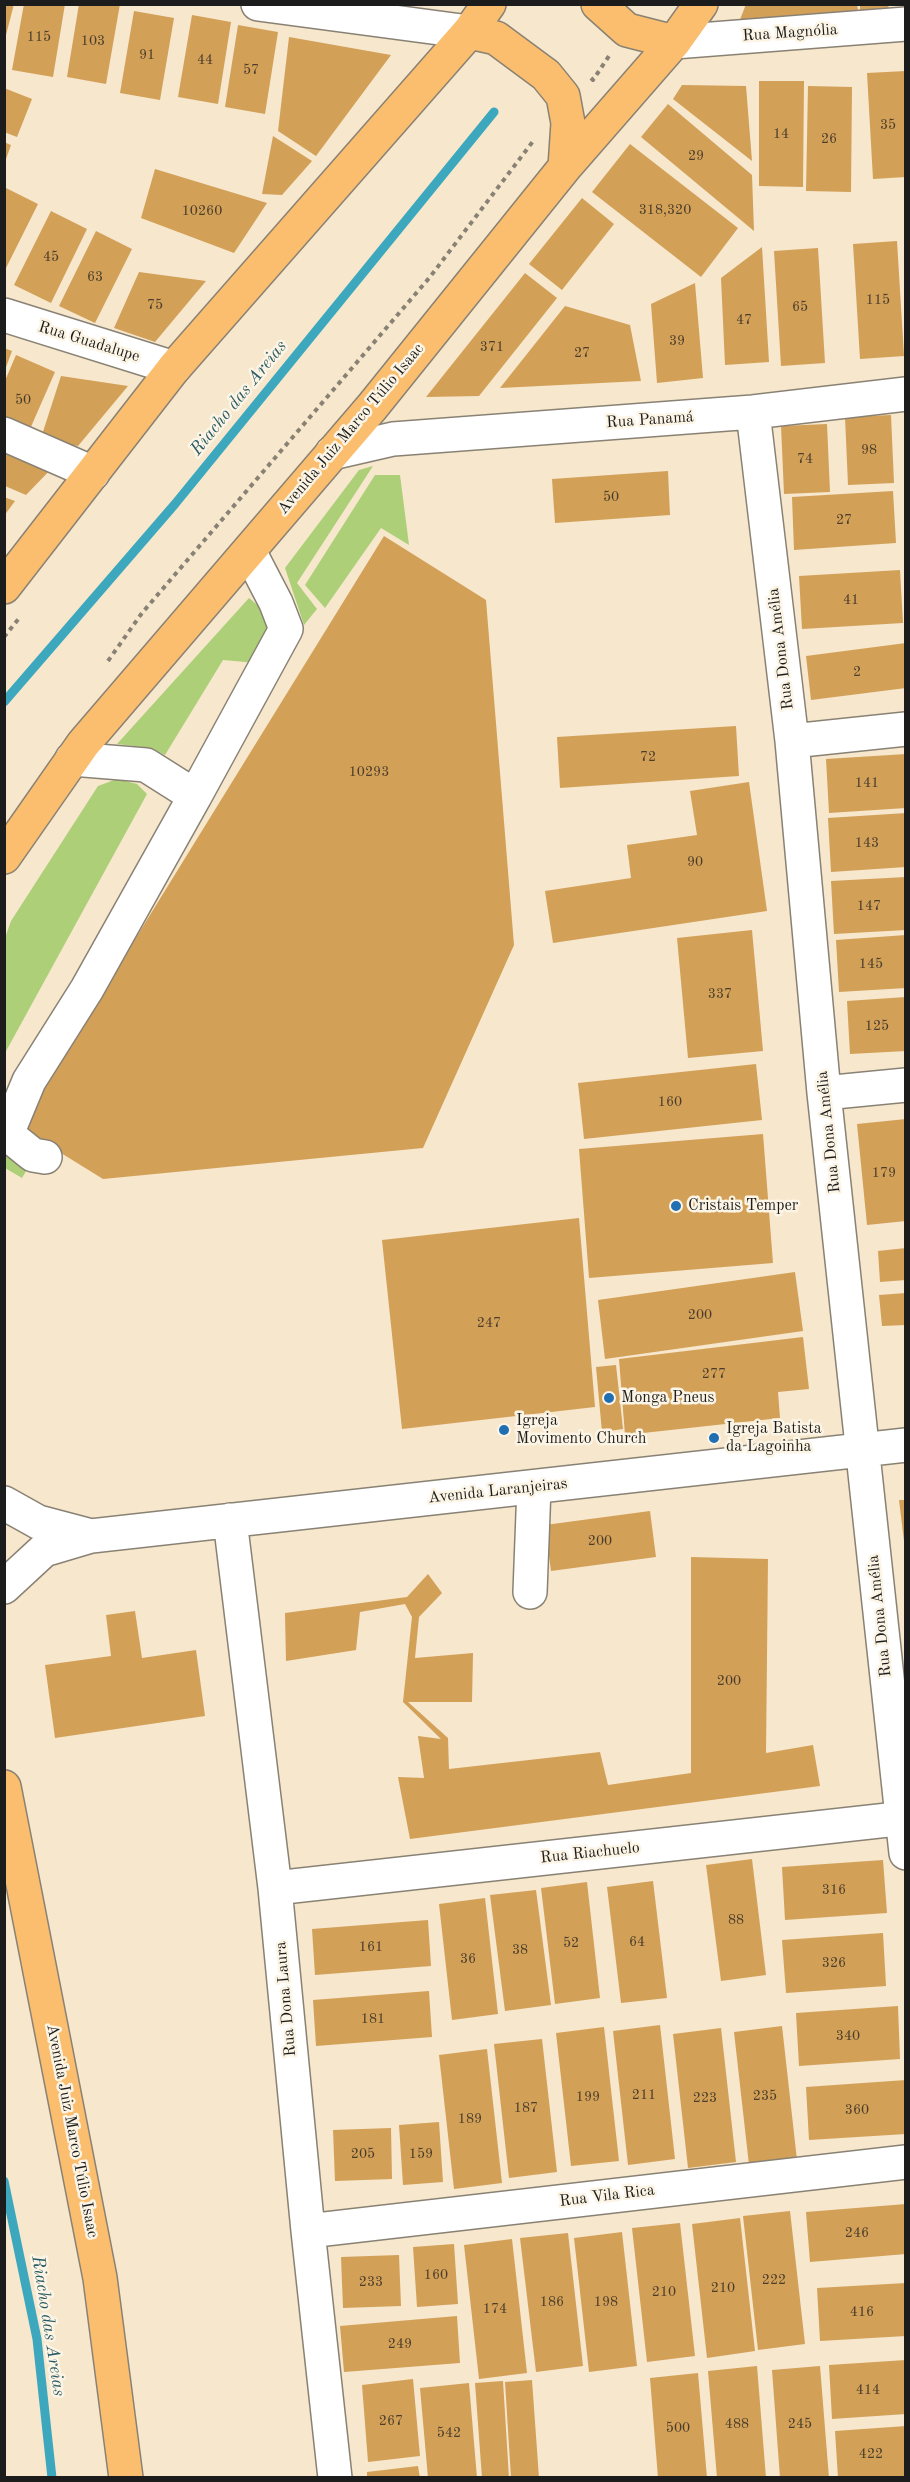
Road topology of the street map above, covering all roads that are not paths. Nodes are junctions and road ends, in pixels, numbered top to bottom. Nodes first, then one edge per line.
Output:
1 (258, 4) edge
2 (489, 4) edge
3 (598, 4) edge
4 (701, 4) edge
5 (906, 24) edge
6 (469, 32) junction
7 (674, 42) junction
8 (565, 167) junction
9 (4, 315) edge
10 (174, 368) junction
11 (906, 394) edge
12 (372, 407) junction
13 (753, 412) junction
14 (4, 434) edge
15 (393, 439) junction
16 (332, 453) junction
17 (93, 474) junction
18 (249, 551) junction
19 (15, 598) edge
20 (906, 729) edge
21 (792, 741) junction
22 (72, 759) junction
23 (195, 796) junction
24 (4, 857) edge
25 (906, 1085) edge
26 (824, 1094) junction
27 (45, 1157) dead end
28 (906, 1445) edge
29 (862, 1450) junction
30 (534, 1487) junction
31 (4, 1503) edge
32 (230, 1520) junction
33 (91, 1536) junction
34 (4, 1587) edge
35 (530, 1592) dead end
36 (4, 1787) edge
37 (904, 1818) edge
38 (906, 1853) edge
39 (275, 1888) junction
40 (906, 2162) edge
41 (308, 2231) junction
42 (126, 2478) edge
43 (335, 2478) edge

1 - 6 street
2 - 6 main road
3 - 7 main road
4 - 7 main road, Avenida Juiz Marco Túlio Isaac
5 - 7 street, Rua Magnólia
6 - 8 main road
6 - 10 main road
7 - 8 main road, Avenida Juiz Marco Túlio Isaac
8 - 12 main road, Avenida Juiz Marco Túlio Isaac
9 - 10 street, Rua Guadalupe
10 - 17 main road
11 - 13 street, Rua Panamá
12 - 15 street
12 - 16 main road, Avenida Juiz Marco Túlio Isaac
13 - 15 street, Rua Panamá
13 - 21 street, Rua Dona Amélia
14 - 17 street
15 - 16 street, Rua Panamá
16 - 18 main road, Avenida Juiz Marco Túlio Isaac
17 - 19 main road
18 - 22 main road, Avenida Juiz Marco Túlio Isaac
18 - 23 street
20 - 21 street
21 - 26 street, Rua Dona Amélia
22 - 23 street
22 - 24 main road, Avenida Juiz Marco Túlio Isaac
23 - 27 street
25 - 26 street
26 - 29 street, Rua Dona Amélia
28 - 29 street, Avenida Laranjeiras
29 - 30 street, Avenida Laranjeiras
29 - 37 street, Rua Dona Amélia
30 - 32 street, Avenida Laranjeiras
30 - 35 street
31 - 33 street, Avenida Laranjeiras
32 - 33 street, Avenida Laranjeiras
32 - 39 street, Rua Dona Laura
33 - 34 street, Avenida Laranjeiras
36 - 42 main road, Avenida Juiz Marco Túlio Isaac
37 - 38 street, Rua Dona Amélia
37 - 39 street, Rua Riachuelo
39 - 41 street, Rua Dona Laura
40 - 41 street, Rua Vila Rica
41 - 43 street, Rua Dona Laura

